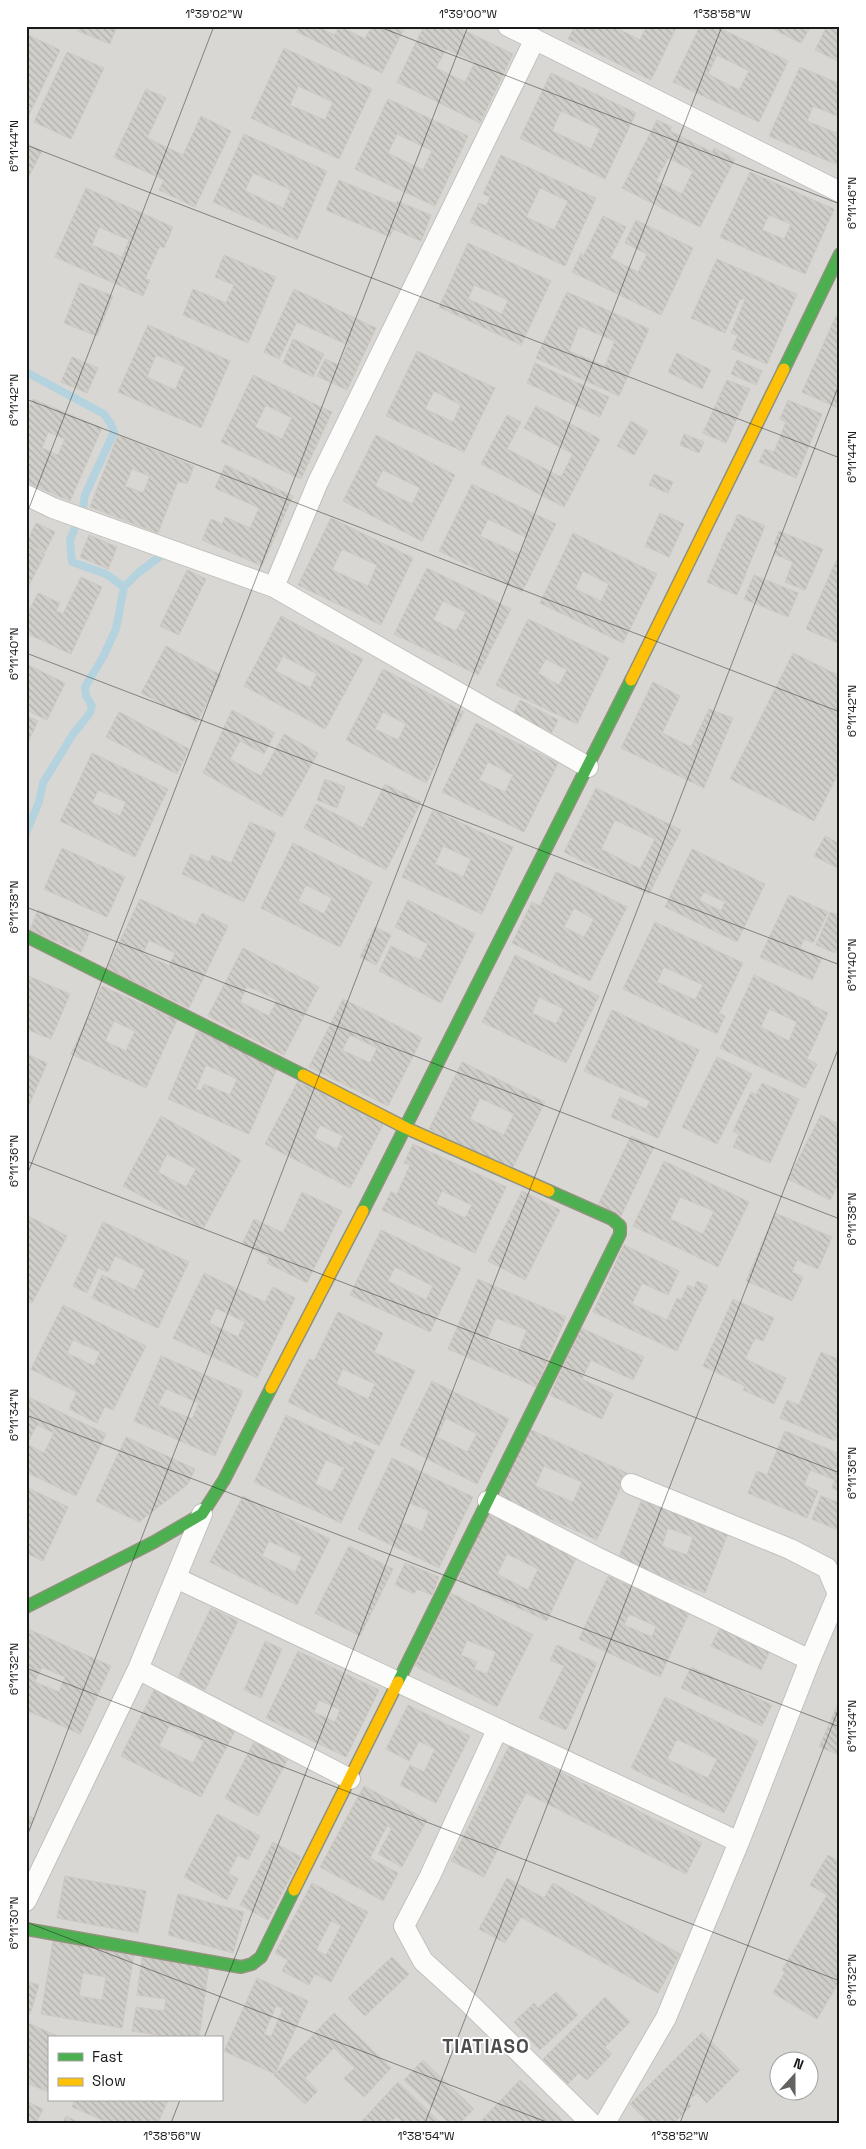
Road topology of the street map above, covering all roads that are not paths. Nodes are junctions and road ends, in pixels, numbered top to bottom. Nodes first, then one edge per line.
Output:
1 (508, 26) edge
2 (535, 39) junction
3 (840, 192) edge
4 (840, 254) edge
5 (26, 495) edge
6 (274, 588) junction
7 (588, 767) junction
8 (26, 936) edge
9 (406, 1128) junction
10 (632, 1484) dead end
11 (488, 1501) junction
12 (202, 1514) junction
13 (176, 1578) junction
14 (26, 1607) edge
15 (810, 1660) junction
16 (138, 1669) junction
17 (397, 1683) junction
18 (497, 1730) junction
19 (350, 1778) junction
20 (739, 1842) junction
21 (26, 1901) edge
22 (26, 1929) edge
23 (591, 2123) edge
24 (605, 2123) edge

1 - 2 street
2 - 3 street
2 - 6 street
4 - 7 street
5 - 6 street
6 - 7 street
7 - 9 street
8 - 9 street
9 - 11 street
9 - 12 street
10 - 15 street
11 - 15 street
11 - 17 street
12 - 13 street
12 - 14 street
13 - 16 street
13 - 17 street
15 - 20 street
16 - 19 street
16 - 21 street
17 - 18 street
17 - 19 street
18 - 20 street
18 - 23 street
19 - 22 street
20 - 24 street

